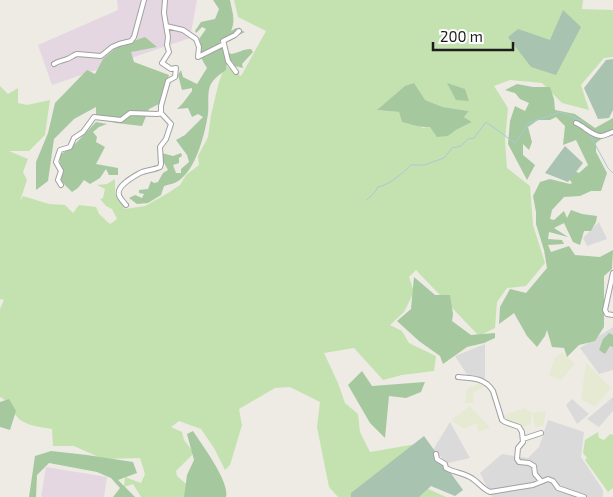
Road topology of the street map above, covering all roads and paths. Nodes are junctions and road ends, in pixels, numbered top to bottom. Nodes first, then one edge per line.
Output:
1 (144, 0) edge
2 (165, 0) edge
3 (166, 26) junction
4 (240, 30) dead end
5 (224, 44) junction
6 (54, 64) dead end
7 (236, 72) dead end
8 (161, 113) junction
9 (576, 123) dead end
10 (613, 132) edge
11 (61, 185) dead end
12 (126, 205) dead end
13 (613, 273) edge
14 (613, 315) edge
15 (458, 377) dead end
16 (541, 433) dead end
17 (523, 439) junction
18 (436, 454) dead end
19 (541, 481) junction
20 (584, 497) edge

1 - 6 street
2 - 3 street
3 - 5 street
3 - 8 street
4 - 5 street
5 - 7 street
8 - 11 street
8 - 12 street
9 - 10 street
13 - 14 street
15 - 17 street
16 - 17 street
17 - 19 street
18 - 19 street
19 - 20 street

